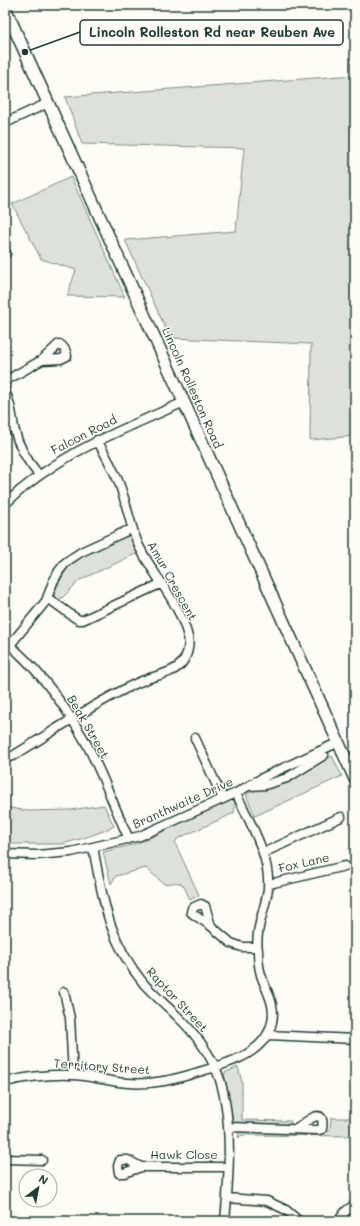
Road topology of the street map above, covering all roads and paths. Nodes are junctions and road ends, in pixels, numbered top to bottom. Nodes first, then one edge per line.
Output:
1 (5, 8) edge
2 (48, 103) junction
3 (5, 122) edge
4 (42, 360) dead end
5 (5, 381) edge
6 (5, 391) edge
7 (184, 402) junction
8 (14, 427) junction
9 (5, 429) edge
10 (97, 440) junction
11 (39, 475) junction
12 (5, 504) edge
13 (131, 529) junction
14 (162, 583) junction
15 (48, 598) junction
16 (7, 643) edge
17 (72, 719) junction
18 (195, 738) dead end
19 (340, 745) junction
20 (5, 758) edge
21 (355, 779) edge
22 (236, 793) junction
23 (223, 799) junction
24 (341, 817) dead end
25 (129, 839) junction
26 (93, 847) junction
27 (263, 853) junction
28 (5, 854) edge
29 (345, 866) dead end
30 (268, 884) junction
31 (212, 926) dead end
32 (257, 947) junction
33 (64, 992) dead end
34 (268, 1035) junction
35 (355, 1039) edge
36 (215, 1068) junction
37 (73, 1075) junction
38 (5, 1082) edge
39 (228, 1127) junction
40 (297, 1129) dead end
41 (5, 1159) edge
42 (42, 1160) dead end
43 (141, 1167) dead end
44 (228, 1167) junction
45 (227, 1198) junction
46 (355, 1204) edge
47 (225, 1221) edge
48 (299, 1221) edge
49 (338, 1221) edge

1 - 2 main road, Lincoln Rolleston Road
2 - 3 street
2 - 7 main road, Lincoln Rolleston Road
4 - 5 street
6 - 8 street
7 - 10 street, Falcon Road
7 - 19 main road, Lincoln Rolleston Road
8 - 9 street
8 - 11 street
10 - 11 street, Falcon Road
10 - 13 street, Amur Crescent
11 - 12 street, Falcon Road
13 - 14 street, Amur Crescent
13 - 15 street
14 - 15 street
14 - 17 street, Amur Crescent
15 - 16 street
16 - 17 street, Beak Street
17 - 20 street, Amur Crescent
17 - 25 street, Beak Street
18 - 23 street
19 - 21 main road, Lincoln Rolleston Road
19 - 22 street, Branthwaite Drive
22 - 23 street, Branthwaite Drive
22 - 27 street, Territory Street
23 - 25 street, Branthwaite Drive
24 - 27 street
25 - 26 street, Branthwaite Drive
26 - 28 street, Branthwaite Drive
26 - 36 street, Raptor Street
27 - 30 street, Territory Street
29 - 30 street, Fox Lane
30 - 32 street, Territory Street
31 - 32 street
32 - 34 street, Territory Street
33 - 37 street
34 - 35 street
34 - 36 street, Territory Street
36 - 37 street, Territory Street
36 - 39 street, Raptor Street
37 - 38 street, Territory Street
39 - 40 street
39 - 44 street, Raptor Street
41 - 42 street
43 - 44 street, Hawk Close
44 - 45 street, Raptor Street
45 - 47 street, Raptor Street
45 - 48 street
46 - 49 street

